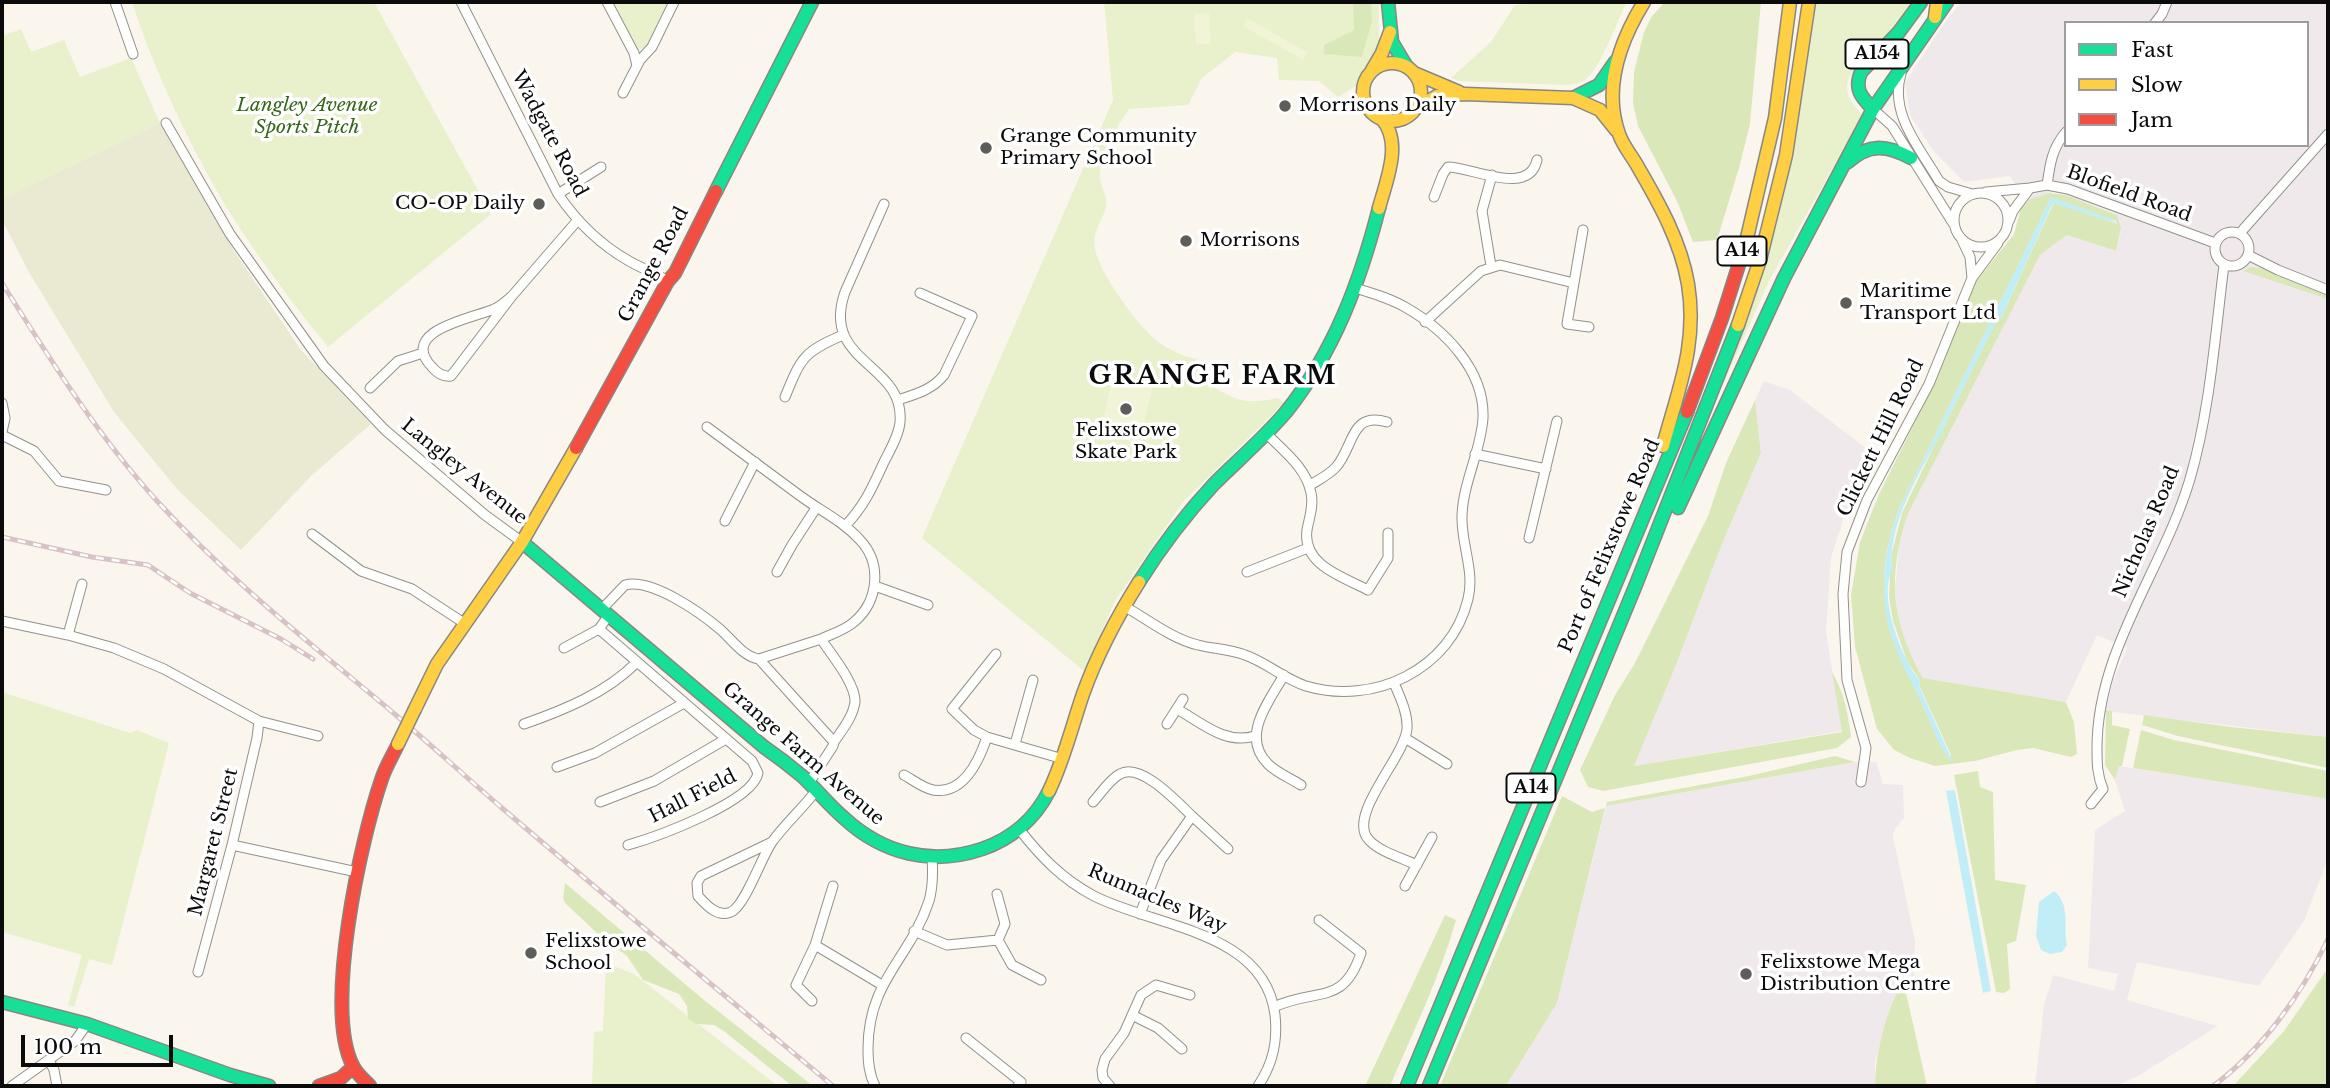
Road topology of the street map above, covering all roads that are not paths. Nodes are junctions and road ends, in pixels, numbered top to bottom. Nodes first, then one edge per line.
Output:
1 (115, 2) edge
2 (461, 2) edge
3 (607, 2) edge
4 (674, 2) edge
5 (812, 2) edge
6 (1388, 2) edge
7 (1644, 2) edge
8 (1790, 2) edge
9 (1808, 2) edge
10 (1921, 2) edge
11 (1937, 2) edge
12 (1947, 2) edge
13 (2167, 2) edge
14 (1935, 17) junction
15 (2157, 21) edge
16 (1390, 32) junction
17 (133, 54) dead end
18 (1619, 54) junction
19 (1904, 66) junction
20 (637, 68) junction
21 (1411, 70) junction
22 (1371, 72) junction
23 (623, 93) dead end
24 (1465, 94) junction
25 (1573, 98) junction
26 (1873, 109) junction
27 (1413, 111) junction
28 (1382, 119) junction
29 (166, 122) dead end
30 (2064, 134) edge
31 (2328, 134) edge
32 (1619, 135) junction
33 (1392, 139) junction
34 (1911, 158) junction
35 (1537, 160) dead end
36 (601, 167) dead end
37 (1842, 168) junction
38 (1492, 175) junction
39 (2047, 185) junction
40 (2030, 188) junction
41 (1977, 193) junction
42 (558, 194) junction
43 (1434, 197) dead end
44 (884, 204) dead end
45 (577, 221) junction
46 (2009, 221) junction
47 (1954, 225) junction
48 (1583, 230) dead end
49 (2240, 233) junction
50 (1959, 236) junction
51 (1999, 241) junction
52 (2215, 243) junction
53 (2248, 255) junction
54 (2224, 265) junction
55 (1491, 266) junction
56 (1972, 278) junction
57 (668, 281) junction
58 (1574, 283) junction
59 (1355, 288) junction
60 (2328, 290) edge
61 (919, 293) dead end
62 (512, 296) junction
63 (1425, 321) junction
64 (1589, 327) dead end
65 (843, 335) junction
66 (423, 353) junction
67 (370, 388) dead end
68 (785, 397) dead end
69 (898, 400) junction
70 (2, 403) edge
71 (1556, 421) dead end
72 (1387, 422) dead end
73 (707, 427) dead end
74 (2, 433) edge
75 (1266, 433) junction
76 (1475, 454) junction
77 (755, 462) junction
78 (1546, 469) junction
79 (1309, 486) junction
80 (1654, 489) junction
81 (106, 490) dead end
82 (816, 508) junction
83 (725, 521) dead end
84 (845, 526) junction
85 (1388, 533) dead end
86 (312, 534) dead end
87 (1529, 538) dead end
88 (522, 542) junction
89 (1308, 548) junction
90 (777, 572) dead end
91 (1247, 572) dead end
92 (82, 584) dead end
93 (875, 586) junction
94 (1635, 587) junction
95 (928, 605) dead end
96 (1124, 606) junction
97 (606, 612) junction
98 (2, 621) edge
99 (464, 623) junction
100 (599, 629) junction
101 (68, 635) junction
102 (821, 639) junction
103 (564, 648) dead end
104 (996, 654) dead end
105 (759, 659) junction
106 (636, 663) junction
107 (1284, 676) junction
108 (1033, 680) dead end
109 (1394, 683) junction
110 (1183, 699) dead end
111 (684, 703) junction
112 (1177, 709) junction
113 (259, 721) junction
114 (524, 724) dead end
115 (1167, 724) dead end
116 (318, 736) dead end
117 (1255, 736) junction
118 (987, 737) junction
119 (1405, 738) junction
120 (726, 739) junction
121 (834, 742) junction
122 (1015, 744) junction
123 (764, 747) junction
124 (1063, 759) junction
125 (754, 763) junction
126 (1447, 764) dead end
127 (557, 767) dead end
128 (904, 775) dead end
129 (1861, 782) dead end
130 (1301, 785) dead end
131 (812, 787) junction
132 (1093, 802) dead end
133 (600, 803) dead end
134 (2091, 804) dead end
135 (1192, 816) junction
136 (1019, 829) junction
137 (1432, 837) dead end
138 (772, 842) junction
139 (232, 845) junction
140 (628, 845) dead end
141 (1228, 849) dead end
142 (932, 858) junction
143 (1417, 864) junction
144 (357, 872) junction
145 (1405, 886) dead end
146 (833, 887) dead end
147 (997, 894) dead end
148 (1140, 914) junction
149 (1318, 920) dead end
150 (915, 931) junction
151 (998, 940) junction
152 (815, 945) junction
153 (198, 972) dead end
154 (1041, 980) dead end
155 (882, 985) junction
156 (1189, 995) dead end
157 (812, 1001) dead end
158 (2, 1002) edge
159 (1274, 1007) junction
160 (1132, 1015) junction
161 (87, 1024) junction
162 (966, 1038) dead end
163 (1182, 1049) dead end
164 (49, 1060) junction
165 (353, 1067) junction
166 (12, 1086) edge
167 (57, 1086) edge
168 (269, 1086) edge
169 (319, 1086) edge
170 (370, 1086) edge
171 (875, 1086) edge
172 (1018, 1086) edge
173 (1110, 1086) edge
174 (1258, 1086) edge
175 (1407, 1086) edge
176 (1429, 1086) edge

1 - 17 street
2 - 42 street, Wadgate Road
3 - 20 street
4 - 20 street
5 - 57 main road, Grange Road
6 - 16 main road
7 - 18 main road
8 - 80 main road, Port of Felixstowe Road / A14
9 - 94 main road, Port of Felixstowe Road / A14
10 - 26 main road, A154
11 - 14 main road
12 - 14 main road, A154
13 - 15 street
14 - 19 main road, A154
16 - 21 main road
16 - 22 main road
18 - 25 main road
18 - 32 main road
19 - 26 main road, A154
19 - 41 street
20 - 23 street
21 - 22 main road
21 - 24 main road
21 - 27 main road
22 - 28 main road
24 - 25 main road
24 - 27 main road
25 - 32 main road
26 - 34 street
26 - 37 main road
27 - 28 main road
27 - 33 main road, Grange Farm Avenue
28 - 33 main road
29 - 88 street, Langley Avenue
30 - 39 street
31 - 49 street
32 - 80 main road
33 - 59 main road, Grange Farm Avenue
34 - 37 main road
34 - 47 street
35 - 38 street
36 - 42 street
37 - 94 main road
38 - 43 street
38 - 55 street
39 - 40 street, Blofield Road
39 - 52 street, Blofield Road
40 - 41 street, Blofield Road
40 - 46 street
41 - 46 street
41 - 47 street
42 - 45 street, Wadgate Road
44 - 65 street
45 - 57 street, Wadgate Road
45 - 62 street
46 - 51 street
47 - 50 street
48 - 58 street
49 - 52 street
49 - 53 street
50 - 51 street
50 - 56 street
51 - 56 street, Clickett Hill Road
52 - 54 street
53 - 54 street
53 - 60 street
54 - 134 street, Nicholas Road
55 - 58 street
55 - 63 street
56 - 129 street, Clickett Hill Road
57 - 88 main road, Grange Road
58 - 64 street
59 - 63 street
59 - 75 main road, Grange Farm Avenue
61 - 69 street
62 - 66 street
62 - 66 street
63 - 76 street
65 - 68 street
65 - 69 street
66 - 67 street
69 - 84 street
70 - 74 street
71 - 78 street
72 - 79 street
73 - 77 street
74 - 81 street
75 - 79 street
75 - 96 main road, Grange Farm Avenue
76 - 78 street
76 - 109 street
77 - 82 street
77 - 83 street
78 - 87 street
79 - 89 street
80 - 175 main road, Port of Felixstowe Road / A14
82 - 84 street
82 - 90 street
84 - 93 street
85 - 89 street
86 - 99 street
88 - 97 main road, Grange Farm Avenue
88 - 99 main road, Grange Road
89 - 91 street
92 - 101 street
93 - 95 street
93 - 102 street
94 - 176 main road, Port of Felixstowe Road / A14
96 - 107 street
96 - 124 main road, Grange Farm Avenue
97 - 100 street
97 - 105 street
97 - 123 main road, Grange Farm Avenue
98 - 101 street
99 - 144 main road, Grange Road, bridge
100 - 103 street
100 - 106 street, Grange Farm Avenue
101 - 113 street
102 - 105 street
102 - 121 street
104 - 118 street
105 - 121 street
106 - 111 street, Grange Farm Avenue
106 - 114 street
107 - 109 street
107 - 117 street
108 - 122 street
109 - 119 street
110 - 112 street
111 - 120 street, Grange Farm Avenue
111 - 127 street
112 - 115 street
112 - 117 street
113 - 116 street
113 - 139 street, Margaret Street
117 - 130 street
118 - 122 street
118 - 128 street
119 - 126 street
119 - 143 street
120 - 125 street, Grange Farm Avenue
120 - 133 street
121 - 131 street
122 - 124 street
123 - 125 street, Hall Field
123 - 131 main road, Grange Farm Avenue
124 - 136 main road, Grange Farm Avenue
125 - 140 street, Hall Field
131 - 138 street
131 - 142 main road, Grange Farm Avenue
132 - 135 street
135 - 141 street
135 - 148 street
136 - 142 main road, Grange Farm Avenue
136 - 148 street, Runnacles Way
137 - 143 street
138 - 138 street
139 - 144 street
139 - 153 street, Margaret Street
142 - 150 street
143 - 145 street
144 - 165 main road, Grange Road
146 - 152 street
147 - 151 street
148 - 159 street, Runnacles Way
149 - 159 street
150 - 151 street
150 - 155 street
151 - 154 street
152 - 155 street
152 - 157 street
155 - 171 street
156 - 160 street
158 - 161 main road
159 - 174 street, Runnacles Way
160 - 163 street
160 - 173 street
161 - 164 street
161 - 168 main road
162 - 172 street
164 - 166 street
164 - 167 street
165 - 169 main road
165 - 170 main road

